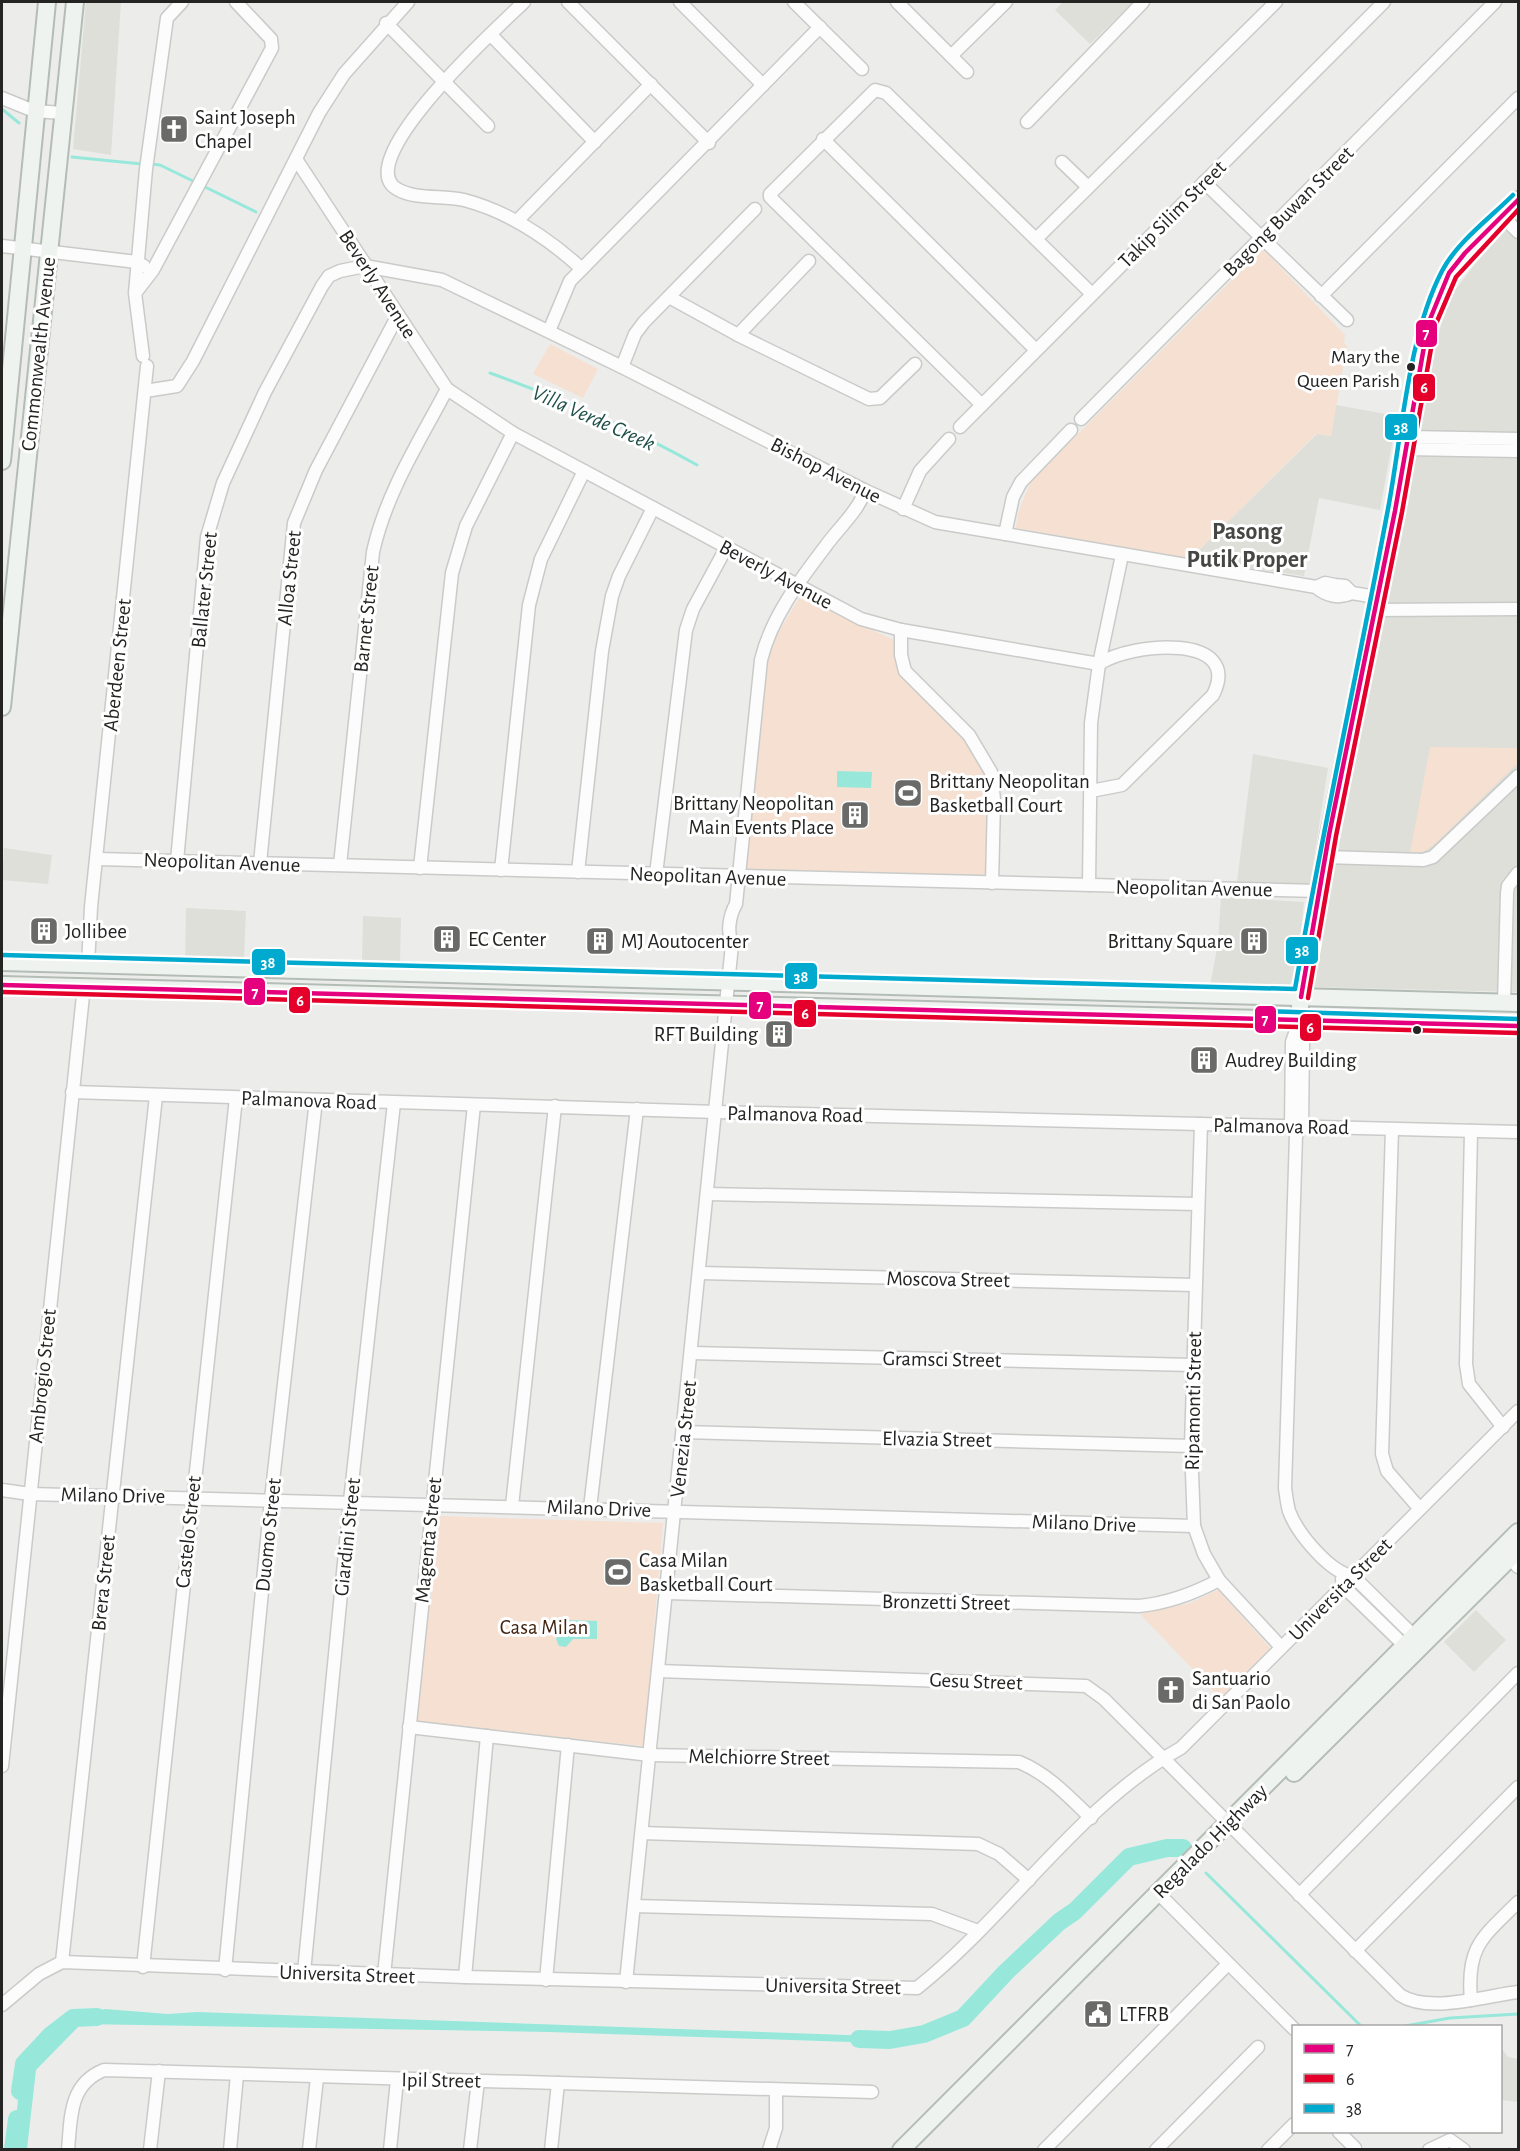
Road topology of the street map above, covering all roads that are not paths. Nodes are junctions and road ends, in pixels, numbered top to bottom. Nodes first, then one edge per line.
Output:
1 (46, 2) edge
2 (75, 2) edge
3 (182, 2) edge
4 (236, 2) edge
5 (408, 2) edge
6 (524, 2) edge
7 (568, 2) edge
8 (680, 2) edge
9 (794, 2) edge
10 (1006, 2) edge
11 (1143, 2) edge
12 (1276, 2) edge
13 (1384, 2) edge
14 (905, 4) edge
15 (1486, 4) edge
16 (386, 23) junction
17 (820, 27) junction
18 (491, 34) junction
19 (951, 56) junction
20 (862, 69) dead end
21 (967, 72) dead end
22 (445, 82) junction
23 (651, 84) junction
24 (763, 85) junction
25 (2, 98) edge
26 (1518, 99) edge
27 (34, 111) junction
28 (63, 113) junction
29 (1027, 122) dead end
30 (488, 126) dead end
31 (823, 139) junction
32 (595, 142) junction
33 (709, 142) junction
34 (296, 159) junction
35 (1062, 162) dead end
36 (1204, 182) junction
37 (1088, 188) junction
38 (26, 198) junction
39 (1518, 200) edge
40 (54, 201) junction
41 (755, 209) dead end
42 (1502, 216) junction
43 (518, 221) junction
44 (1518, 232) edge
45 (1262, 238) junction
46 (1036, 239) junction
47 (2, 246) edge
48 (21, 248) junction
49 (49, 251) junction
50 (809, 261) dead end
51 (137, 262) junction
52 (365, 266) junction
53 (582, 269) junction
54 (153, 270) junction
55 (135, 293) junction
56 (1092, 294) junction
57 (1321, 296) junction
58 (669, 297) junction
59 (398, 315) junction
60 (1347, 320) dead end
61 (549, 331) junction
62 (738, 335) junction
63 (1036, 350) junction
64 (915, 364) dead end
65 (622, 366) junction
66 (447, 389) junction
67 (145, 391) junction
68 (982, 405) junction
69 (1081, 418) dead end
70 (960, 427) dead end
71 (1071, 430) dead end
72 (513, 433) junction
73 (949, 439) dead end
74 (1518, 439) edge
75 (1406, 443) junction
76 (28, 447) junction
77 (1518, 451) edge
78 (2, 452) edge
79 (584, 471) junction
80 (864, 490) junction
81 (653, 508) junction
82 (903, 509) junction
83 (1005, 534) junction
84 (726, 548) junction
85 (1122, 555) junction
86 (797, 587) junction
87 (1375, 603) junction
88 (1518, 609) edge
89 (901, 630) junction
90 (1099, 664) junction
91 (2, 707) edge
92 (1518, 778) edge
93 (1091, 791) junction
94 (1325, 857) junction
95 (98, 859) junction
96 (177, 861) junction
97 (260, 863) junction
98 (340, 865) junction
99 (420, 868) junction
100 (501, 870) junction
101 (578, 872) junction
102 (1518, 873) edge
103 (656, 874) junction
104 (738, 876) junction
105 (992, 883) junction
106 (1089, 885) junction
107 (1319, 891) junction
108 (2, 962) edge
109 (88, 964) junction
110 (729, 982) junction
111 (2, 985) edge
112 (84, 986) junction
113 (1301, 997) junction
114 (1511, 1003) edge
115 (727, 1004) junction
116 (1299, 1020) junction
117 (1518, 1026) edge
118 (72, 1092) junction
119 (156, 1096) junction
120 (236, 1098) junction
121 (316, 1100) junction
122 (394, 1103) junction
123 (474, 1105) junction
124 (555, 1106) junction
125 (638, 1109) junction
126 (717, 1112) junction
127 (1201, 1124) junction
128 (1296, 1129) junction
129 (1392, 1129) junction
130 (1471, 1131) junction
131 (1518, 1132) edge
132 (708, 1194) junction
133 (1198, 1204) junction
134 (700, 1273) junction
135 (1196, 1285) junction
136 (692, 1353) junction
137 (1193, 1365) junction
138 (1518, 1411) edge
139 (1503, 1426) junction
140 (683, 1432) junction
141 (1191, 1446) junction
142 (2, 1491) edge
143 (30, 1494) junction
144 (112, 1494) junction
145 (192, 1496) junction
146 (271, 1498) junction
147 (350, 1501) junction
148 (431, 1503) junction
149 (512, 1506) junction
150 (590, 1508) junction
151 (1420, 1509) junction
152 (675, 1511) junction
153 (1194, 1526) junction
154 (1518, 1532) edge
155 (1516, 1558) edge
156 (1346, 1579) junction
157 (1220, 1580) junction
158 (667, 1593) junction
159 (1396, 1619) junction
160 (1387, 1629) junction
161 (1413, 1645) junction
162 (1281, 1647) junction
163 (658, 1671) junction
164 (1518, 1673) edge
165 (410, 1727) junction
166 (487, 1736) junction
167 (568, 1745) junction
168 (650, 1755) junction
169 (1162, 1758) junction
170 (2, 1766) edge
171 (1518, 1787) edge
172 (1090, 1818) junction
173 (1232, 1827) junction
174 (642, 1833) junction
175 (1029, 1880) junction
176 (1299, 1895) junction
177 (1162, 1897) junction
178 (1518, 1902) edge
179 (634, 1906) junction
180 (978, 1931) junction
181 (1354, 1951) junction
182 (62, 1962) junction
183 (1228, 1964) junction
184 (143, 1967) junction
185 (225, 1970) junction
186 (304, 1972) junction
187 (384, 1975) junction
188 (465, 1977) junction
189 (546, 1980) junction
190 (626, 1982) junction
191 (1518, 1992) edge
192 (1471, 2000) junction
193 (2, 2006) edge
194 (1292, 2028) edge
195 (1258, 2047) dead end
196 (159, 2071) junction
197 (237, 2074) junction
198 (317, 2078) junction
199 (397, 2080) junction
200 (478, 2081) junction
201 (558, 2083) junction
202 (776, 2092) junction
203 (872, 2092) dead end
204 (1292, 2125) edge
205 (1340, 2133) edge
206 (1355, 2148) dead end
207 (68, 2150) edge
208 (150, 2150) edge
209 (230, 2150) edge
210 (309, 2150) edge
211 (390, 2150) edge
212 (470, 2150) edge
213 (551, 2150) edge
214 (769, 2150) edge
215 (901, 2150) edge
216 (916, 2150) edge
217 (1044, 2150) edge
218 (1156, 2150) edge
219 (1268, 2150) edge
220 (1429, 2150) edge
221 (1464, 2150) edge

1 - 27 main road, Commonwealth Avenue
2 - 28 main road, Commonwealth Avenue
3 - 51 street, Aberdeen Street
4 - 54 street
5 - 16 street
6 - 18 street
7 - 23 street
8 - 24 street
9 - 17 street
10 - 19 street
11 - 29 street
12 - 37 street
13 - 36 street, Takip Silim Street
14 - 19 street
15 - 45 street, Bagong Buwan Street
16 - 22 street
16 - 34 street
17 - 20 street
17 - 24 street
18 - 22 street
18 - 32 street
19 - 21 street
22 - 30 street
22 - 43 street
23 - 32 street
23 - 33 street
24 - 33 street
25 - 27 street
26 - 57 street
27 - 28 street
27 - 38 main road, Commonwealth Avenue
28 - 40 main road, Commonwealth Avenue
31 - 46 street
31 - 63 street
31 - 68 street
32 - 43 street
33 - 53 street
34 - 52 street, Beverly Avenue
34 - 67 street
35 - 37 street
36 - 45 street
36 - 56 street, Takip Silim Street
37 - 46 street
38 - 40 main road
38 - 48 main road, Commonwealth Avenue
39 - 42 main road
40 - 49 main road, Commonwealth Avenue
41 - 58 street
42 - 44 street
42 - 75 main road
43 - 53 street
45 - 57 street
45 - 69 street, Bagong Buwan Street
46 - 56 street
47 - 48 street
48 - 49 street
48 - 78 main road, Commonwealth Avenue
49 - 51 street
49 - 76 main road, Commonwealth Avenue
50 - 62 street
51 - 54 street
51 - 55 street, Aberdeen Street
52 - 59 street, Beverly Avenue
52 - 61 street, Bishop Avenue
52 - 96 street, Ballater Street
53 - 61 street
54 - 55 street
55 - 67 street, Aberdeen Street
56 - 63 street, Takip Silim Street
57 - 60 street
58 - 62 street
58 - 65 street
59 - 66 street, Beverly Avenue
59 - 97 street, Alloa Street
61 - 65 street, Bishop Avenue
62 - 64 street
63 - 68 street, Takip Silim Street
65 - 80 street, Bishop Avenue
66 - 72 street, Beverly Avenue
66 - 98 street, Barnet Street
67 - 95 street, Aberdeen Street
68 - 70 street, Takip Silim Street
71 - 83 street
72 - 79 street, Beverly Avenue
72 - 99 street
73 - 82 street
74 - 75 street
75 - 77 street
75 - 87 main road
76 - 78 main road
76 - 91 main road, Commonwealth Avenue
79 - 81 street, Beverly Avenue
79 - 100 street
80 - 82 street, Bishop Avenue
80 - 86 street, Venezia Street
81 - 84 street, Beverly Avenue
81 - 101 street
82 - 83 street, Bishop Avenue
83 - 85 street, Bishop Avenue
84 - 86 street, Beverly Avenue
84 - 103 street
85 - 87 street, Bishop Avenue
85 - 90 street
86 - 89 street, Beverly Avenue
86 - 104 street, Venezia Street
87 - 88 street, Bishop Avenue
87 - 94 main road
89 - 90 street, Beverly Avenue
89 - 105 street
90 - 93 street
90 - 93 street
92 - 94 street
93 - 106 street
94 - 107 main road
95 - 96 street, Neopolitan Avenue
95 - 109 street, Aberdeen Street
96 - 97 street, Neopolitan Avenue
97 - 98 street, Neopolitan Avenue
98 - 99 street, Neopolitan Avenue
99 - 100 street, Neopolitan Avenue
100 - 101 street, Neopolitan Avenue
101 - 103 street, Neopolitan Avenue
102 - 114 street
103 - 104 street, Neopolitan Avenue
104 - 105 street, Neopolitan Avenue
104 - 110 street, Venezia Street
105 - 106 street, Neopolitan Avenue
106 - 107 street, Neopolitan Avenue
107 - 113 main road
108 - 109 main road
109 - 110 main road
109 - 112 main road
110 - 113 main road
110 - 115 street, Venezia Street
111 - 112 main road
112 - 115 main road
112 - 118 street, Ambrogio Street
113 - 114 main road
113 - 116 main road
115 - 116 main road
115 - 126 street, Venezia Street
116 - 117 main road
116 - 128 street
118 - 119 street, Palmanova Road
118 - 143 street, Ambrogio Street
119 - 120 street, Palmanova Road
119 - 144 street, Brera Street
120 - 121 street, Palmanova Road
120 - 145 street, Castelo Street
121 - 122 street, Palmanova Road
121 - 146 street, Duomo Street
122 - 123 street, Palmanova Road
122 - 147 street, Giardini Street
123 - 124 street, Palmanova Road
123 - 148 street, Magenta Street
124 - 125 street, Palmanova Road
124 - 149 street
125 - 126 street, Palmanova Road
125 - 150 street
126 - 127 street, Palmanova Road
126 - 132 street, Venezia Street
127 - 128 street, Palmanova Road
127 - 133 street, Ripamonti Street
128 - 129 street, Palmanova Road
128 - 156 street
129 - 130 street, Palmanova Road
129 - 151 street
130 - 131 street, Palmanova Road
130 - 139 street
132 - 133 street
132 - 134 street, Venezia Street
133 - 135 street, Ripamonti Street
134 - 135 street, Moscova Street
134 - 136 street, Venezia Street
135 - 137 street, Ripamonti Street
136 - 137 street, Gramsci Street
136 - 140 street, Venezia Street
137 - 141 street, Ripamonti Street
138 - 139 street, Universita Street
139 - 151 street, Universita Street
140 - 141 street, Elvazia Street
140 - 152 street, Venezia Street
141 - 153 street, Ripamonti Street
142 - 143 street, Milano Drive
143 - 144 street, Milano Drive
143 - 170 street, Ambrogio Street
144 - 145 street, Milano Drive
144 - 182 street, Brera Street
145 - 146 street, Milano Drive
145 - 184 street, Castelo Street
146 - 147 street, Milano Drive
146 - 185 street, Duomo Street
147 - 148 street, Milano Drive
147 - 186 street, Giardini Street
148 - 149 street, Milano Drive
148 - 165 street, Magenta Street
149 - 150 street, Milano Drive
150 - 152 street, Milano Drive
151 - 156 street, Universita Street
152 - 153 street, Milano Drive
152 - 158 street, Venezia Street
153 - 157 street, Ripamonti Street
154 - 161 main road, Regalado Highway
155 - 161 main road, Regalado Highway
156 - 159 street
156 - 160 street
156 - 162 street, Universita Street
157 - 158 street, Bronzetti Street
157 - 162 street, Ripamonti Street
158 - 163 street, Venezia Street
159 - 160 street
159 - 161 street
160 - 161 street
161 - 173 main road, Regalado Highway
162 - 169 street, Universita Street
163 - 168 street, Venezia Street
163 - 169 street, Gesu Street
164 - 176 street
165 - 166 street, Melchiorre Street
165 - 187 street, Magenta Street
166 - 167 street, Melchiorre Street
166 - 188 street
167 - 168 street, Melchiorre Street
167 - 189 street
168 - 172 street, Melchiorre Street
168 - 174 street, Venezia Street
169 - 172 street, Universita Street
169 - 173 street, Gesu Street
171 - 181 street
172 - 175 street, Universita Street
173 - 176 street
173 - 177 main road, Regalado Highway
174 - 175 street
174 - 179 street, Venezia Street
175 - 180 street, Universita Street
176 - 181 street
177 - 183 street
177 - 215 main road, Regalado Highway
177 - 216 main road, Regalado Highway
178 - 192 street
179 - 180 street
179 - 190 street, Venezia Street
180 - 190 street, Universita Street
181 - 192 street
182 - 184 street, Universita Street
182 - 193 street
183 - 194 street
183 - 217 street
184 - 185 street, Universita Street
185 - 186 street, Universita Street
186 - 187 street, Universita Street
187 - 188 street, Universita Street
188 - 189 street, Universita Street
189 - 190 street, Universita Street
191 - 192 street
195 - 218 street
196 - 197 street, Ipil Street
196 - 207 street, Ipil Street
196 - 208 street
197 - 198 street, Ipil Street
197 - 209 street
198 - 199 street, Ipil Street
198 - 210 street
199 - 200 street, Ipil Street
199 - 211 street
200 - 201 street, Ipil Street
200 - 212 street
201 - 202 street, Ipil Street
201 - 213 street
202 - 203 street, Ipil Street
202 - 214 street
204 - 219 street
205 - 206 street
220 - 221 street

